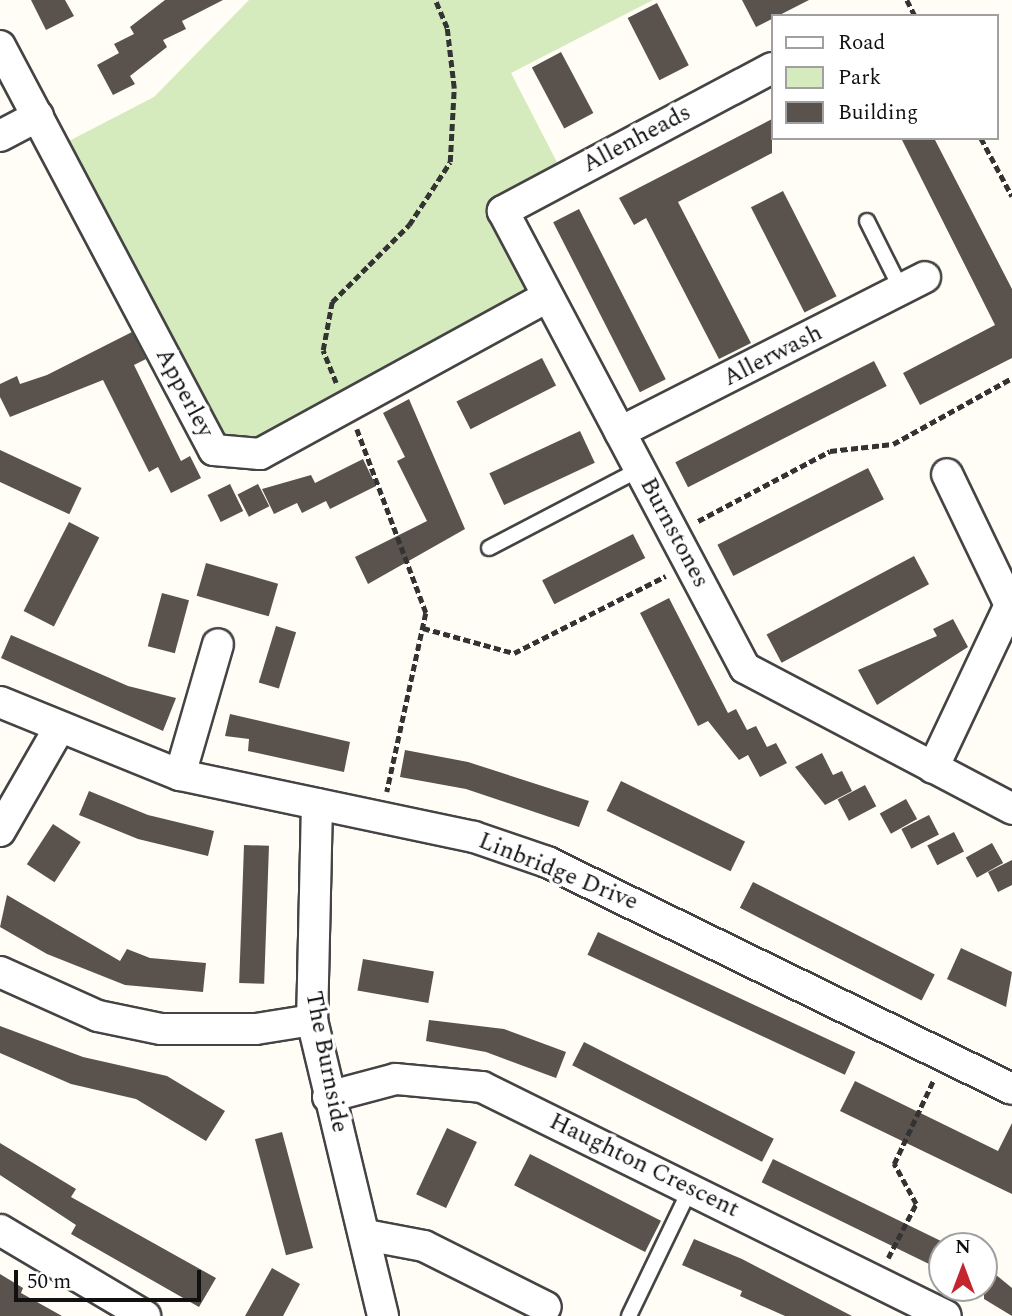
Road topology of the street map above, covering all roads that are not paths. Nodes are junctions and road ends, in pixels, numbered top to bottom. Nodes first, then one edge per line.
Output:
1 (0, 46) edge
2 (771, 69) edge
3 (38, 116) junction
4 (0, 136) edge
5 (503, 211) joint
6 (867, 221) dead end
7 (914, 284) joint
8 (548, 296) junction
9 (620, 432) junction
10 (640, 469) junction
11 (947, 474) dead end
12 (489, 548) dead end
13 (218, 644) dead end
14 (0, 702) edge
15 (58, 730) junction
16 (933, 768) junction
17 (180, 775) junction
18 (317, 804) junction
19 (1012, 809) edge
20 (0, 831) edge
21 (0, 972) edge
22 (313, 1020) junction
23 (1012, 1088) edge
24 (328, 1097) junction
25 (690, 1189) junction
26 (0, 1230) edge
27 (366, 1235) junction
28 (546, 1307) dead end
29 (145, 1316) edge
30 (383, 1316) edge
31 (629, 1316) edge
32 (946, 1316) edge

1 - 3 street
2 - 5 street, Allenheads
3 - 4 street
3 - 8 street, Apperley
5 - 8 street, Burnstones
6 - 7 lane
7 - 9 street, Allerwash
8 - 9 street, Burnstones
9 - 10 street, Burnstones
10 - 12 lane
10 - 16 street, Burnstones
11 - 16 street
13 - 17 street
14 - 15 street, Linbridge Drive
15 - 17 street, Linbridge Drive
15 - 20 street
16 - 19 street, Burnstones
17 - 18 street, Linbridge Drive
18 - 22 street, The Burnside
18 - 23 street, Linbridge Drive
21 - 22 street
22 - 24 street, The Burnside
24 - 25 street, Haughton Crescent
24 - 27 street, The Burnside
25 - 31 lane
25 - 32 street, Haughton Crescent
26 - 29 street
27 - 28 street
27 - 30 street, The Burnside

